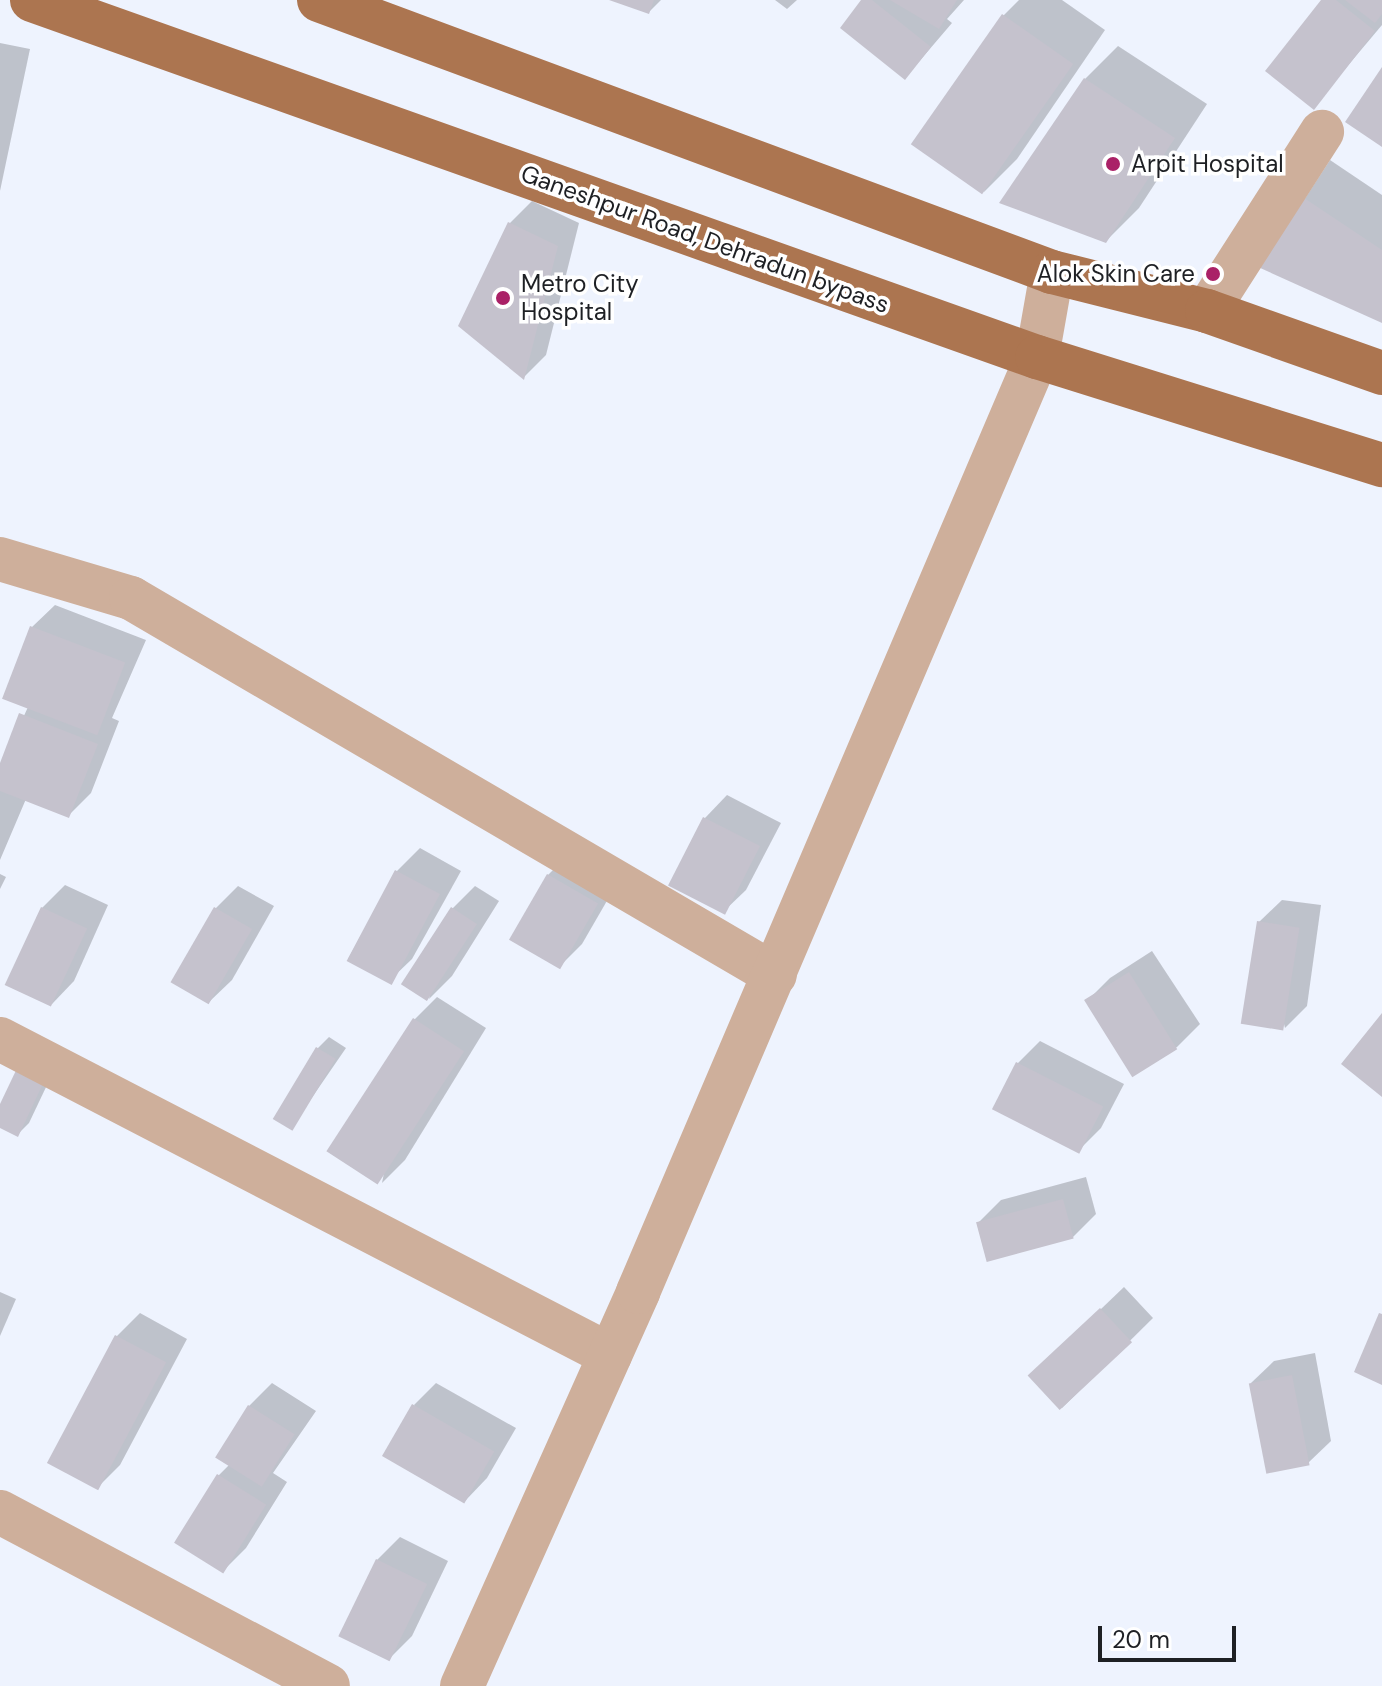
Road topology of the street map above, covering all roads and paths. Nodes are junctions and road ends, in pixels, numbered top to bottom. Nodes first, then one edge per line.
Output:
1 (32, 0) edge
2 (319, 0) edge
3 (1322, 132) dead end
4 (1052, 272) junction
5 (1207, 311) junction
6 (1037, 357) junction
7 (1382, 373) edge
8 (1382, 465) edge
9 (0, 559) edge
10 (775, 975) junction
11 (0, 1039) edge
12 (610, 1355) junction
13 (0, 1512) edge
14 (328, 1686) edge
15 (462, 1686) edge

1 - 6 main road, Ganeshpur Road, Dehradun bypass
2 - 4 main road
3 - 5 street
4 - 5 main road
4 - 6 street
5 - 7 main road
6 - 8 main road, Ganeshpur Road, Dehradun bypass
6 - 10 street
9 - 10 street
10 - 12 street
11 - 12 street
12 - 15 street
13 - 14 street

